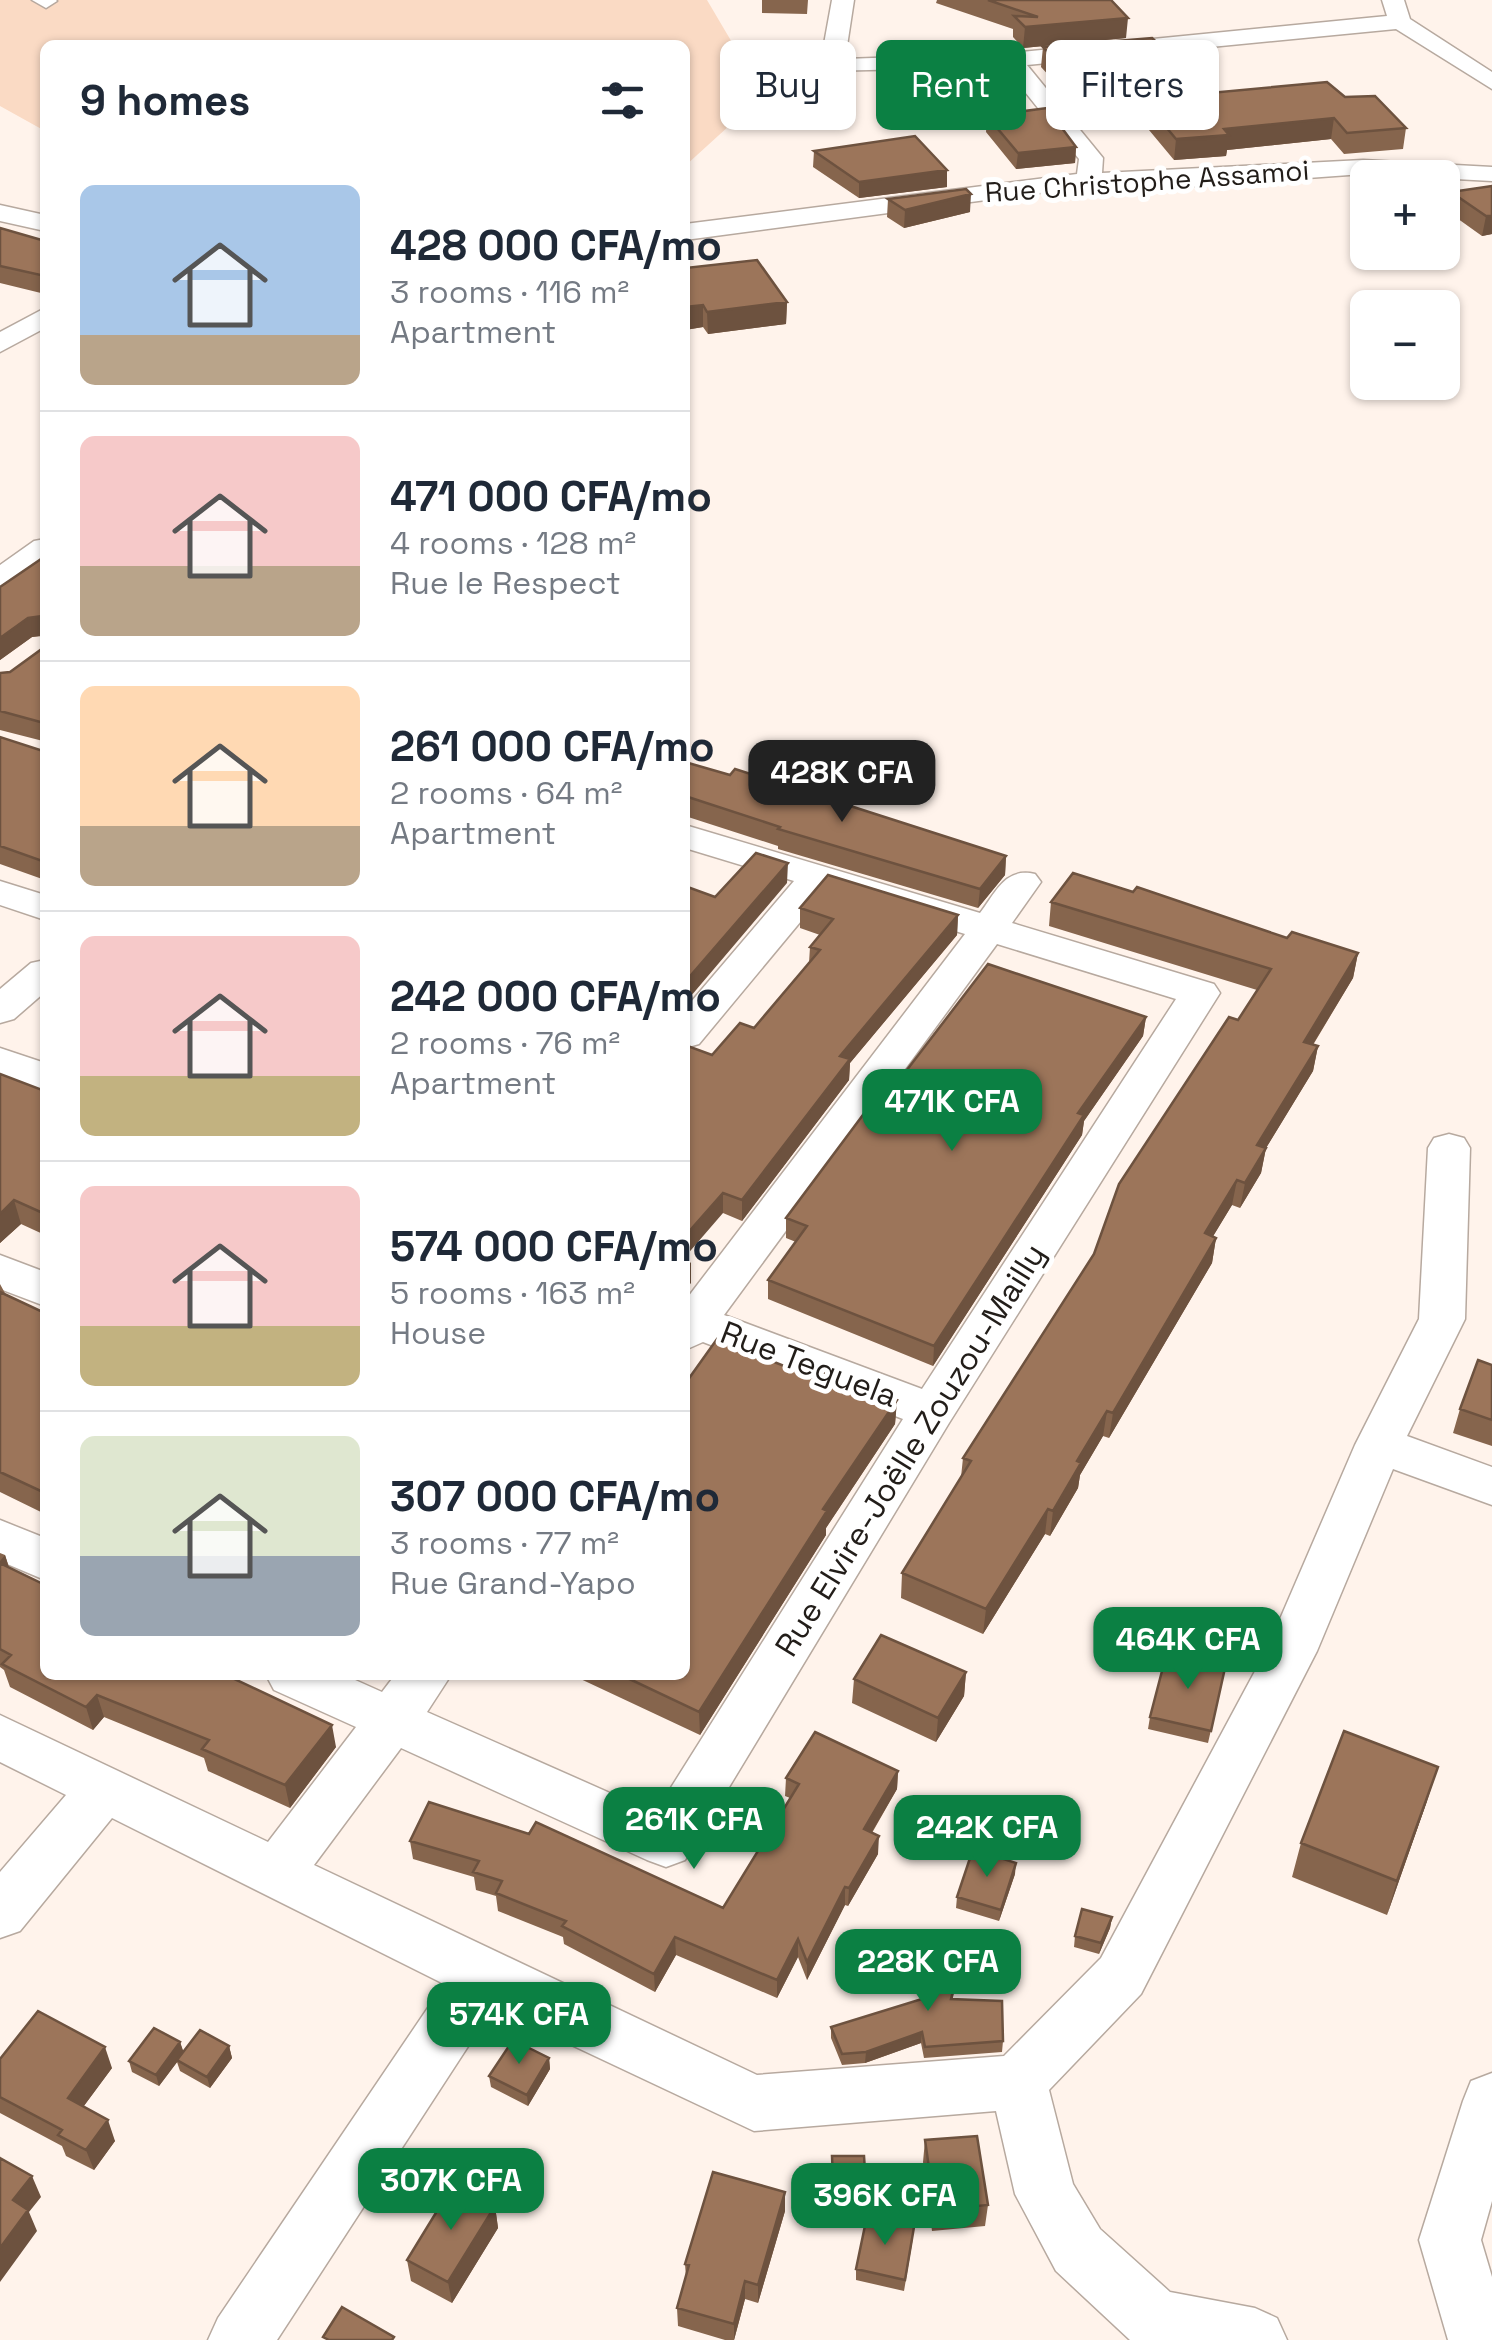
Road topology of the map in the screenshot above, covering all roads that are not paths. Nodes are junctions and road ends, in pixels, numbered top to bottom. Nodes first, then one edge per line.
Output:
1 (842, 0) edge
2 (1396, 11) edge
3 (1026, 58) edge
4 (876, 65) edge
5 (1026, 77) edge
6 (1492, 82) edge
7 (1492, 174) edge
8 (1089, 181) junction
9 (0, 212) edge
10 (40, 222) edge
11 (690, 231) edge
12 (40, 319) edge
13 (0, 344) edge
14 (690, 837) edge
15 (819, 876) junction
16 (1022, 882) dead end
17 (0, 892) edge
18 (40, 906) edge
19 (986, 928) junction
20 (40, 976) edge
21 (0, 1010) edge
22 (690, 1029) edge
23 (0, 1061) edge
24 (40, 1076) edge
25 (1449, 1148) dead end
26 (0, 1271) edge
27 (40, 1288) edge
28 (690, 1321) edge
29 (690, 1325) edge
30 (932, 1410) junction
31 (1379, 1445) junction
32 (1492, 1486) edge
33 (0, 1539) edge
34 (40, 1558) edge
35 (303, 1680) edge
36 (421, 1680) edge
37 (390, 1721) junction
38 (0, 1737) edge
39 (104, 1789) junction
40 (276, 1874) junction
41 (0, 1914) edge
42 (483, 1975) junction
43 (1018, 2082) junction
44 (1492, 2101) edge
45 (240, 2340) edge
46 (1255, 2340) edge
47 (1480, 2340) edge

1 - 4 street
2 - 3 street
2 - 6 street
5 - 8 street
7 - 8 street, Rue Christophe Assamoi
8 - 11 street, Rue Christophe Assamoi
9 - 10 street
12 - 13 street
14 - 15 street
15 - 19 street
15 - 22 street
16 - 19 street
17 - 18 street
19 - 28 street
19 - 30 street, Rue Elvire-Joëlle Zouzou-Mailly
20 - 21 street
23 - 24 street
25 - 31 street
26 - 27 street
29 - 30 street, Rue Teguela
30 - 37 street, Rue Elvire-Joëlle Zouzou-Mailly
31 - 32 street
31 - 43 street
33 - 34 street
35 - 37 street
36 - 37 street
37 - 40 street
38 - 39 street
39 - 40 street
39 - 41 street
40 - 42 street
42 - 43 street
42 - 45 street
43 - 46 street
44 - 47 street

